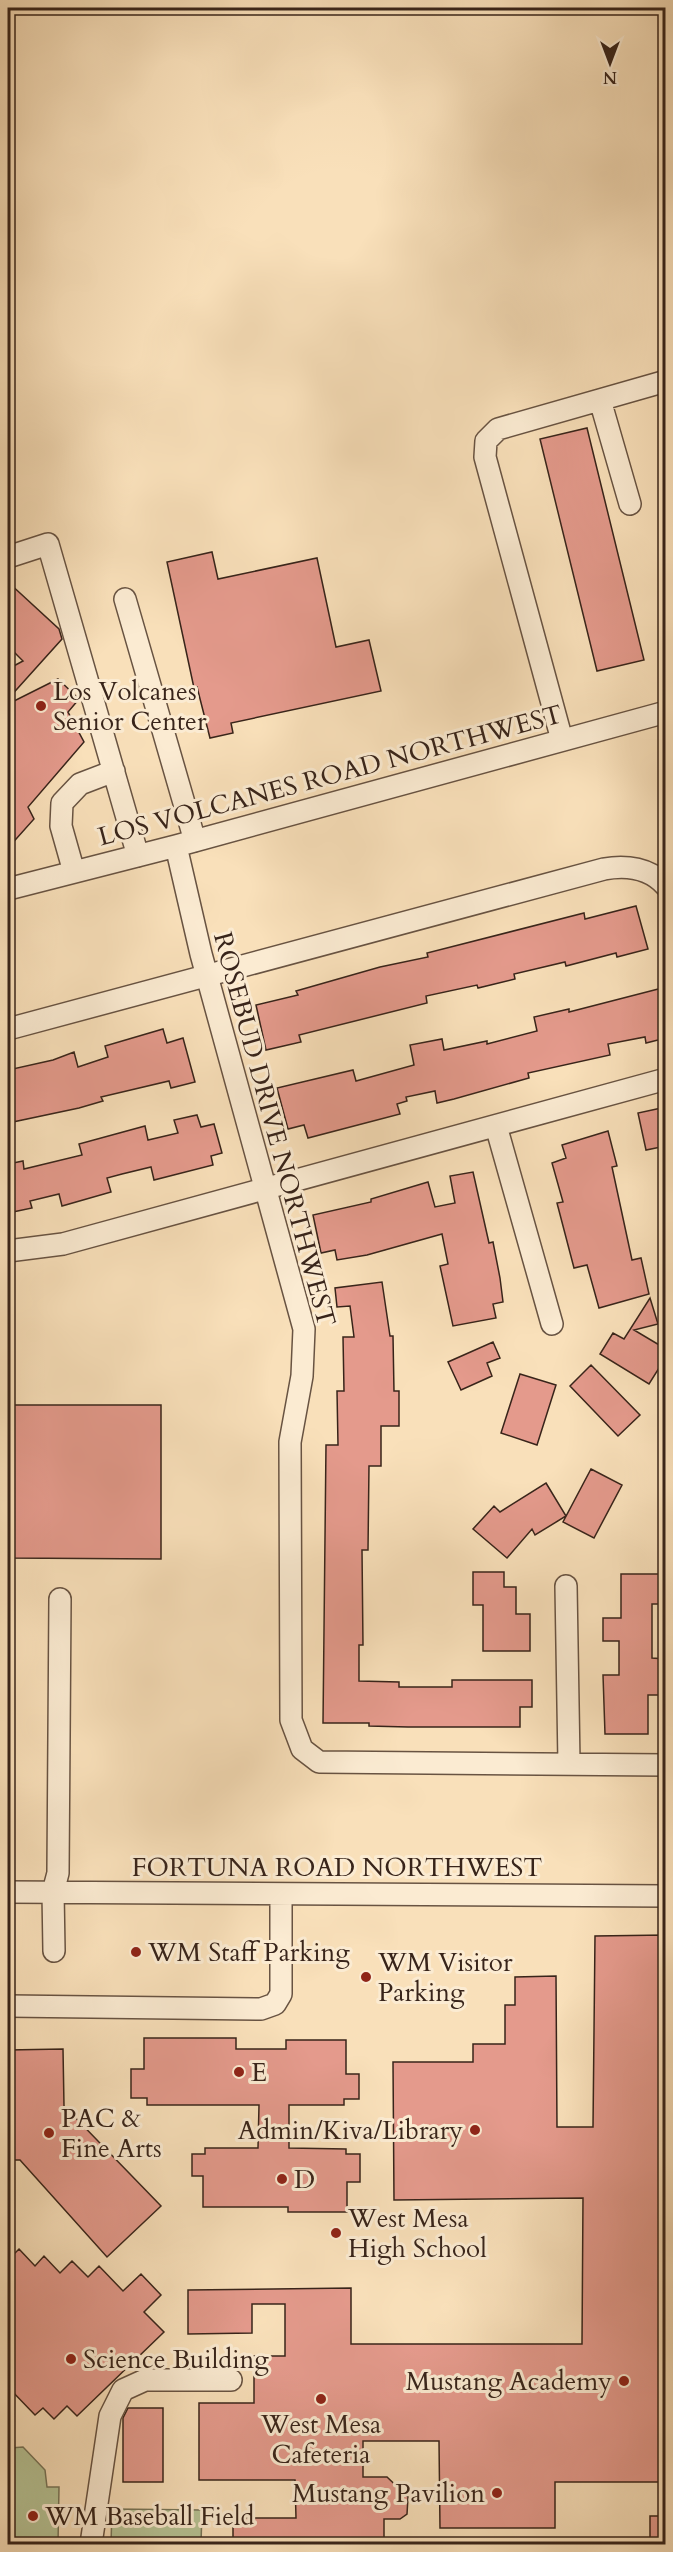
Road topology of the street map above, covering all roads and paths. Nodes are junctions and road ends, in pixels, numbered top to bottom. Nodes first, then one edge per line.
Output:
1 (666, 381) edge
2 (600, 400) junction
3 (630, 504) dead end
4 (8, 557) edge
5 (125, 599) dead end
6 (666, 712) edge
7 (562, 740) junction
8 (114, 771) junction
9 (186, 843) junction
10 (138, 856) junction
11 (74, 872) junction
12 (666, 886) edge
13 (8, 889) edge
14 (207, 977) junction
15 (8, 1029) edge
16 (666, 1079) edge
17 (496, 1126) junction
18 (266, 1188) junction
19 (8, 1251) edge
20 (552, 1324) dead end
21 (566, 1586) dead end
22 (60, 1599) dead end
23 (568, 1763) junction
24 (666, 1765) edge
25 (8, 1892) edge
26 (53, 1892) junction
27 (280, 1894) junction
28 (666, 1896) edge
29 (54, 1951) dead end
30 (8, 2006) edge
31 (231, 2380) dead end
32 (91, 2544) edge

1 - 2 street
2 - 3 street
2 - 7 street
4 - 8 street
5 - 9 street, ROSEBUD DRIVE NORTHWEST
6 - 7 street, LOS VOLCANES ROAD NORTHWEST
7 - 9 street, LOS VOLCANES ROAD NORTHWEST
8 - 10 street
8 - 11 street
9 - 10 street, LOS VOLCANES ROAD NORTHWEST
9 - 14 street, ROSEBUD DRIVE NORTHWEST
10 - 11 street, LOS VOLCANES ROAD NORTHWEST
11 - 13 street, LOS VOLCANES ROAD NORTHWEST
12 - 14 street
14 - 15 street
14 - 18 street, ROSEBUD DRIVE NORTHWEST
16 - 17 street
17 - 18 street
17 - 20 street
18 - 19 street
18 - 23 street, ROSEBUD DRIVE NORTHWEST
21 - 23 street
22 - 26 street
23 - 24 street
25 - 26 street, FORTUNA ROAD NORTHWEST
26 - 27 street, FORTUNA ROAD NORTHWEST
26 - 29 street
27 - 28 street, FORTUNA ROAD NORTHWEST
27 - 30 street
31 - 32 street

